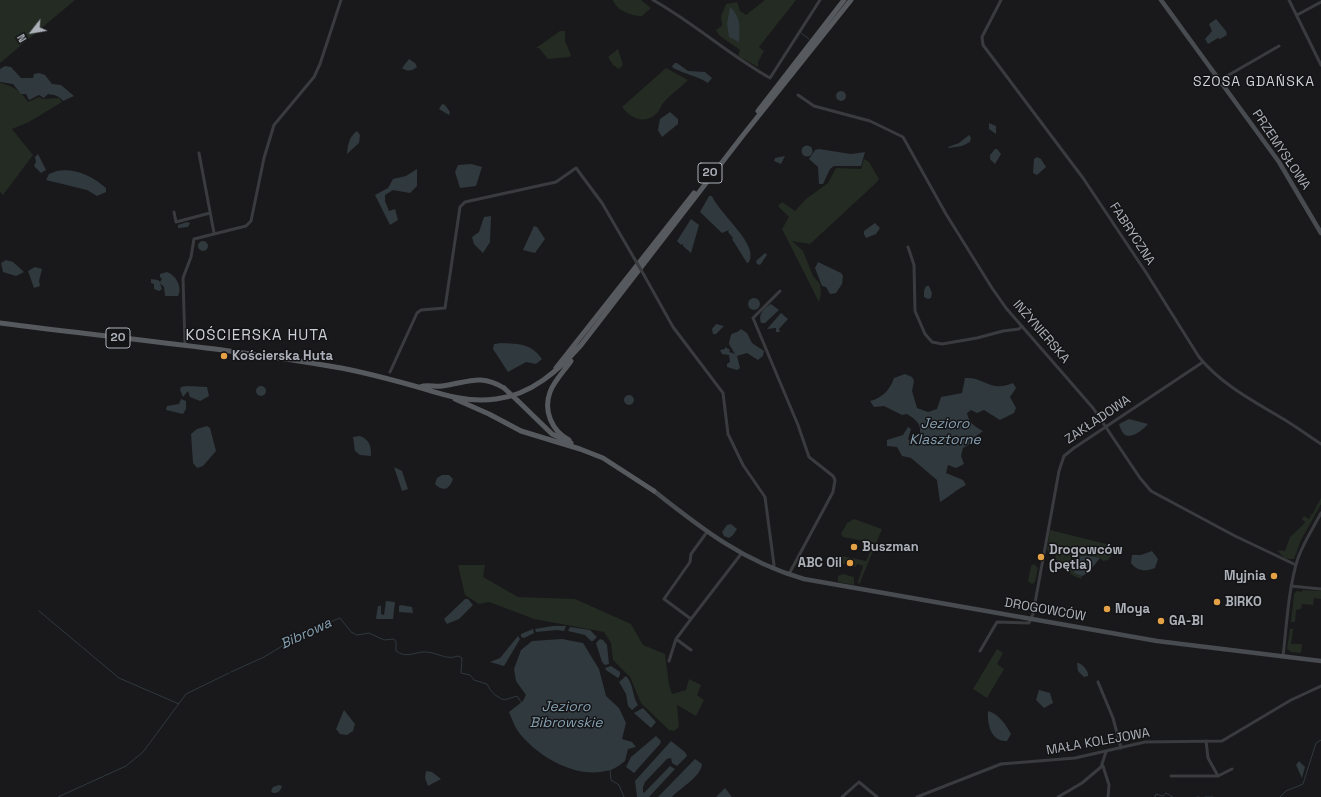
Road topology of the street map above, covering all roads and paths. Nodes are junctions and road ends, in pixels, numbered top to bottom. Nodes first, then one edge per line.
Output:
1 (341, 0) edge
2 (653, 0) edge
3 (820, 0) edge
4 (844, 0) edge
5 (851, 0) edge
6 (1001, 0) edge
7 (1161, 0) edge
8 (1289, 0) edge
9 (1321, 2) edge
10 (1297, 15) junction
11 (1280, 46) dead end
12 (1321, 65) edge
13 (1220, 80) junction
14 (798, 95) dead end
15 (200, 153) dead end
16 (174, 212) dead end
17 (210, 214) junction
18 (214, 233) junction
19 (1321, 233) edge
20 (908, 247) dead end
21 (780, 291) dead end
22 (0, 323) edge
23 (1022, 326) junction
24 (581, 345) junction
25 (184, 347) junction
26 (1203, 362) junction
27 (390, 372) dead end
28 (548, 377) junction
29 (419, 387) junction
30 (454, 398) junction
31 (1105, 427) junction
32 (573, 443) junction
33 (1321, 444) edge
34 (654, 491) junction
35 (1321, 514) edge
36 (707, 532) junction
37 (741, 554) junction
38 (1296, 565) junction
39 (773, 569) junction
40 (789, 574) junction
41 (1291, 586) junction
42 (1321, 589) edge
43 (1031, 619) junction
44 (691, 620) junction
45 (676, 639) junction
46 (691, 650) dead end
47 (980, 651) dead end
48 (1283, 656) junction
49 (669, 661) dead end
50 (1321, 661) edge
51 (1098, 682) dead end
52 (1321, 686) edge
53 (1206, 741) junction
54 (1121, 748) junction
55 (1106, 752) junction
56 (1103, 766) junction
57 (1232, 769) dead end
58 (1171, 776) dead end
59 (1218, 776) junction
60 (842, 797) edge
61 (877, 797) edge
62 (920, 797) edge
63 (1058, 797) edge
64 (1108, 797) edge

1 - 18 street
2 - 3 street
4 - 28 main road, 20
5 - 24 main road, 20
6 - 26 street, FABRYCZNA
7 - 13 main road, PRZEMYSŁOWA
8 - 10 street
9 - 10 street
10 - 12 street
11 - 13 street
13 - 19 main road, PRZEMYSŁOWA
14 - 23 street, INŻYNIERSKA
15 - 17 street
16 - 17 street
17 - 18 street
18 - 25 street
20 - 23 street
21 - 40 street
22 - 25 main road, 20
23 - 31 street, INŻYNIERSKA
24 - 28 main road, 20
24 - 32 main road
25 - 29 main road, 20
26 - 31 street, ZAKŁADOWA
26 - 33 street, FABRYCZNA
27 - 39 street, bridge
28 - 30 main road, 20
29 - 30 main road, 20
29 - 32 main road, bridge
30 - 34 main road
31 - 38 street, INŻYNIERSKA
31 - 43 street, ZAKŁADOWA
32 - 34 main road
34 - 36 main road, DROGOWCÓW
35 - 38 street
36 - 37 main road, DROGOWCÓW
36 - 44 street
37 - 39 main road, DROGOWCÓW
37 - 44 street
38 - 41 street
39 - 40 main road, DROGOWCÓW
40 - 43 main road, DROGOWCÓW
41 - 42 street
41 - 48 street
43 - 47 street
43 - 48 main road, DROGOWCÓW
44 - 45 street
45 - 46 street
45 - 49 street
48 - 50 main road, DROGOWCÓW
51 - 54 street
52 - 53 street, MAŁA KOLEJOWA
53 - 54 street, MAŁA KOLEJOWA
53 - 59 street
54 - 55 street, MAŁA KOLEJOWA
55 - 56 street
55 - 62 street, MAŁA KOLEJOWA
56 - 63 street
56 - 64 street
57 - 59 street
58 - 59 street
60 - 61 street

